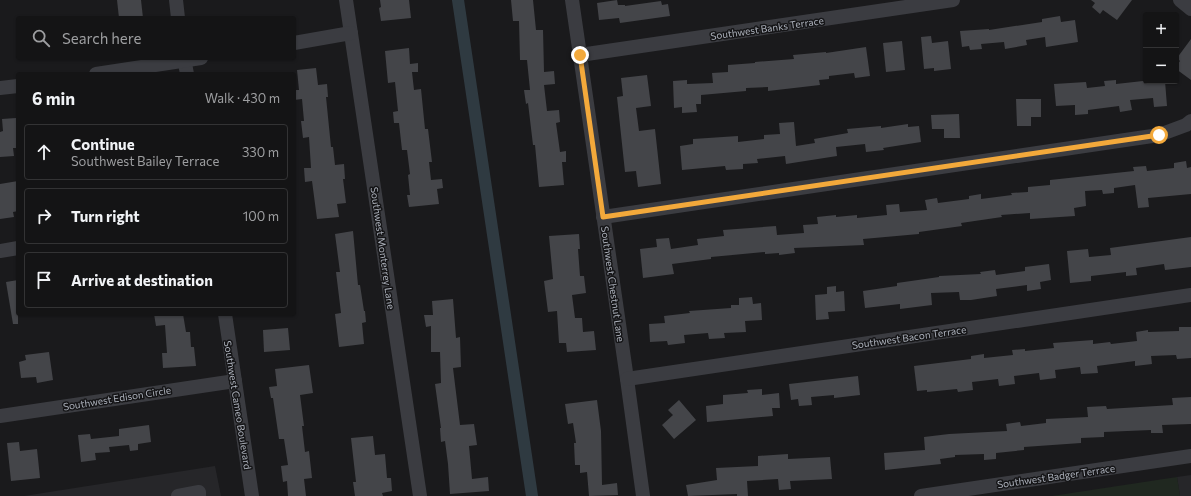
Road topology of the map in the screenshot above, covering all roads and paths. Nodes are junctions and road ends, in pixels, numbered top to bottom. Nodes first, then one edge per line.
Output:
1 (176, 0) edge
2 (346, 0) edge
3 (572, 0) edge
4 (953, 0) edge
5 (1180, 0) edge
6 (1191, 9) edge
7 (178, 16) edge
8 (351, 33) junction
9 (296, 43) edge
10 (580, 55) junction
11 (196, 60) edge
12 (185, 64) edge
13 (114, 72) edge
14 (16, 86) edge
15 (0, 88) edge
16 (1191, 121) edge
17 (603, 217) junction
18 (16, 248) edge
19 (0, 251) edge
20 (1191, 295) edge
21 (224, 316) edge
22 (627, 379) junction
23 (234, 381) junction
24 (0, 416) edge
25 (1191, 456) edge
26 (178, 496) edge
27 (199, 496) edge
28 (252, 496) edge
29 (420, 496) edge
30 (643, 496) edge
31 (921, 496) edge

1 - 7 street
2 - 8 street, Southwest Monterrey Lane
3 - 10 street, Southwest Chestnut Lane
4 - 10 street, Southwest Banks Terrace
5 - 6 street
8 - 9 street
8 - 29 street, Southwest Monterrey Lane
10 - 17 street, Southwest Chestnut Lane
11 - 12 street
12 - 13 street
14 - 15 street
16 - 17 street
17 - 22 street, Southwest Chestnut Lane
18 - 19 street
20 - 22 street, Southwest Bacon Terrace
21 - 23 street, Southwest Cameo Boulevard
22 - 30 street, Southwest Chestnut Lane
23 - 24 street, Southwest Edison Circle
23 - 28 street, Southwest Cameo Boulevard
25 - 31 street, Southwest Badger Terrace
26 - 27 street

